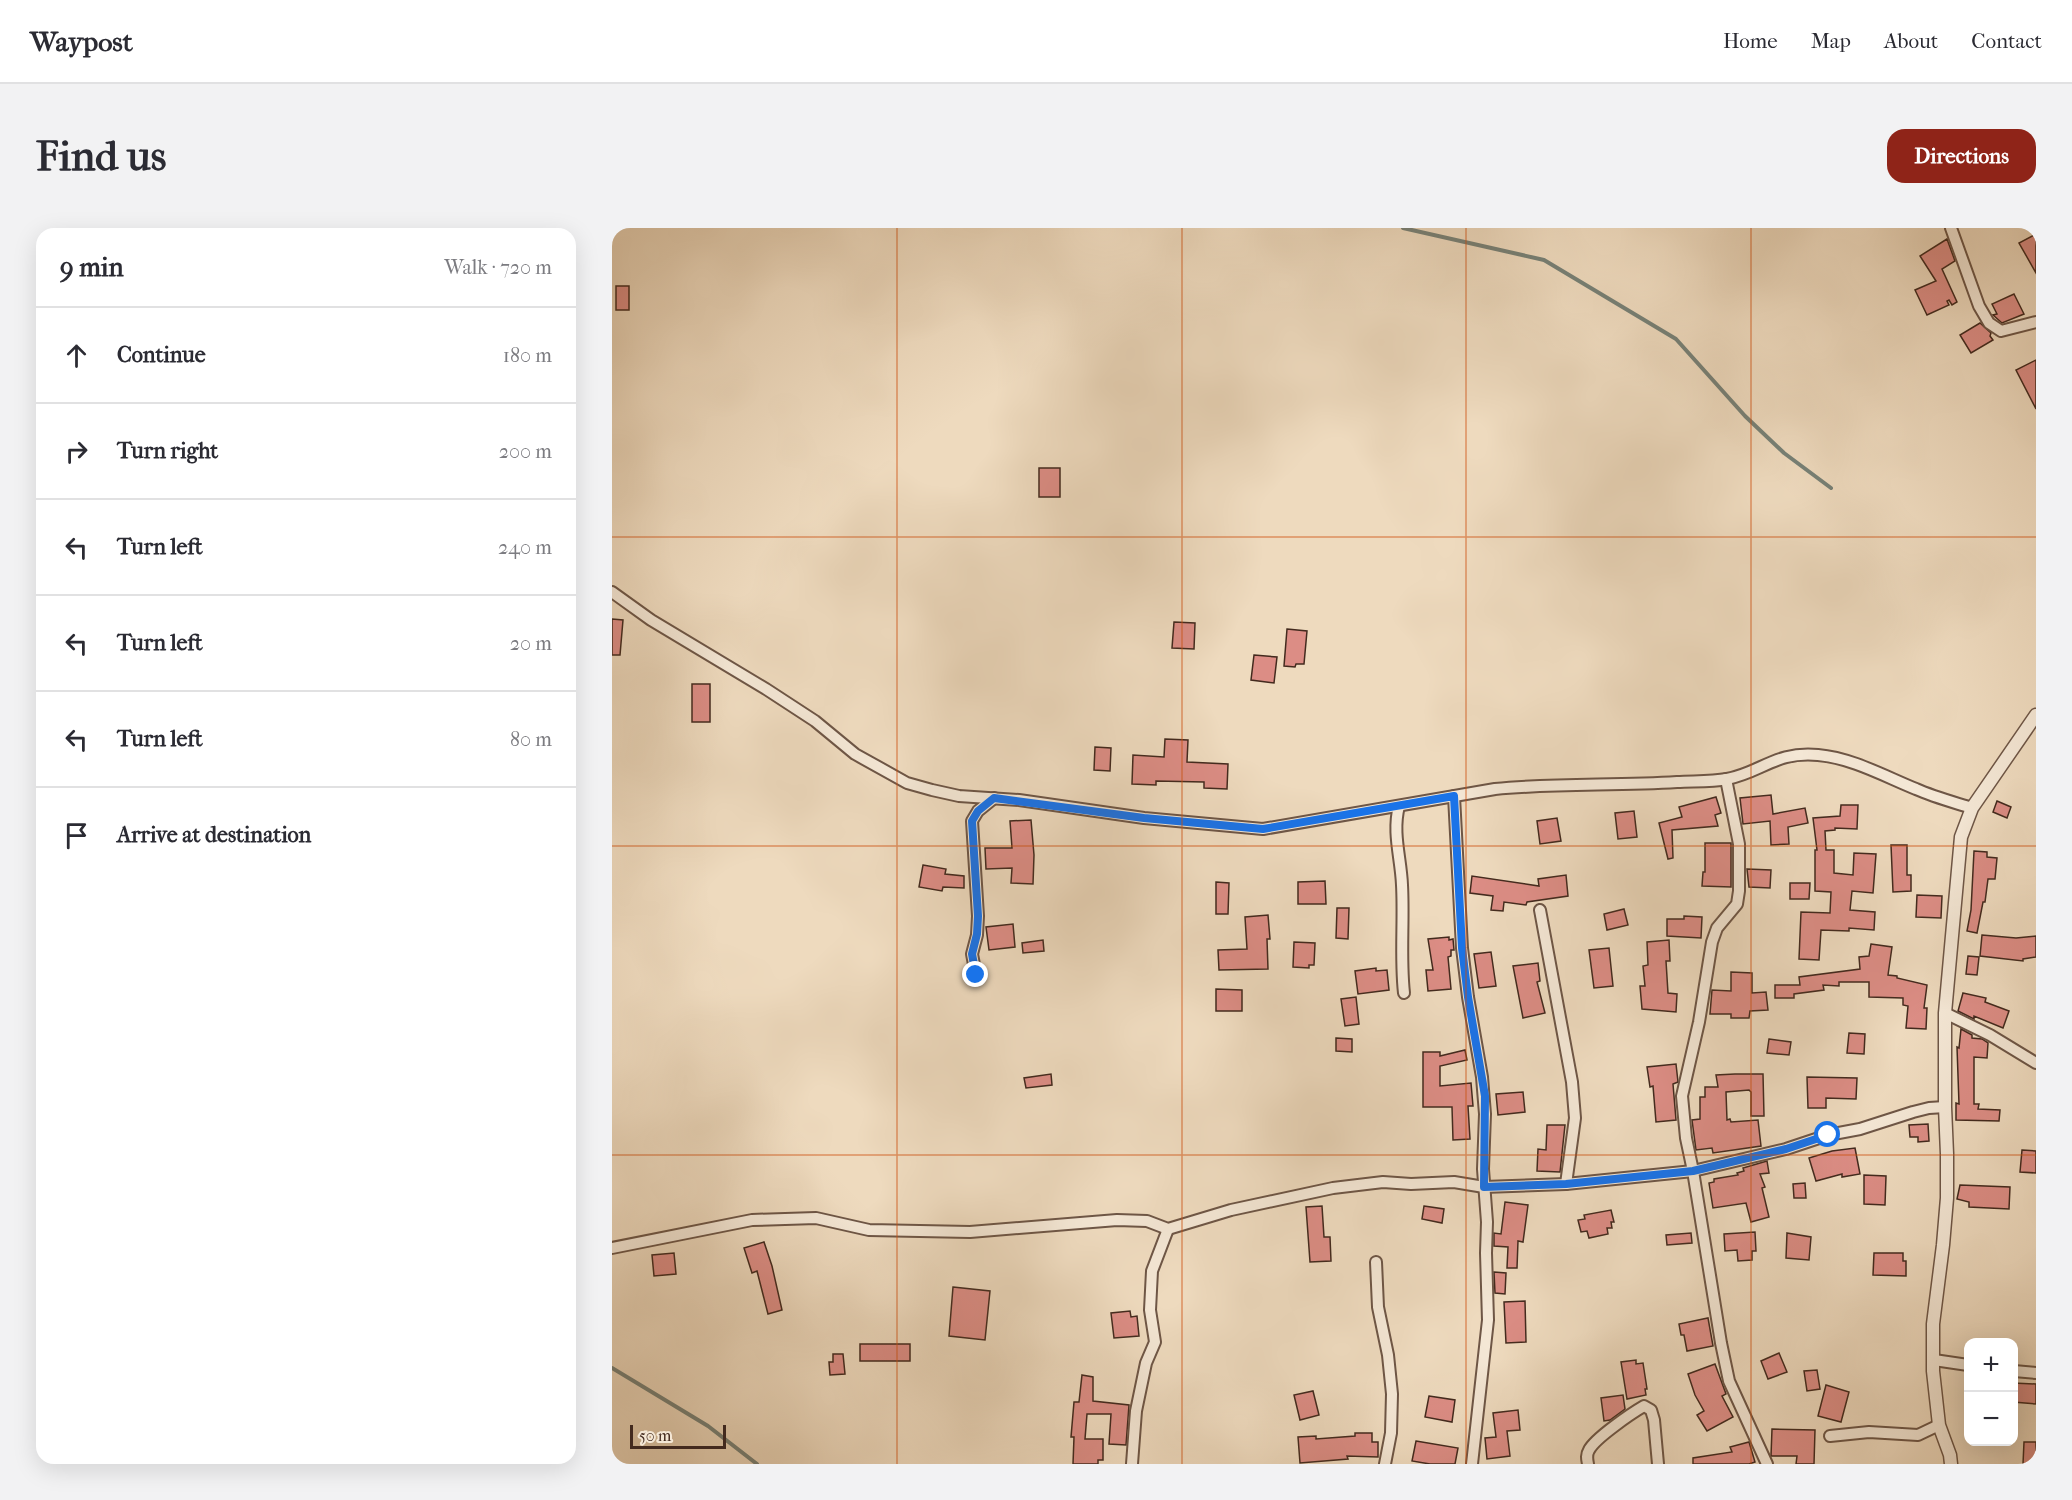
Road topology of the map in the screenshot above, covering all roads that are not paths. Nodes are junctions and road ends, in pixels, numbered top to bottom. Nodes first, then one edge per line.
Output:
1 (1951, 228) edge
2 (2036, 322) edge
3 (612, 592) edge
4 (2036, 715) edge
5 (1726, 779) junction
6 (1454, 796) junction
7 (994, 798) junction
8 (1399, 806) junction
9 (1972, 808) junction
10 (1540, 910) dead end
11 (976, 975) dead end
12 (1404, 993) dead end
13 (1945, 1013) junction
14 (2036, 1063) edge
15 (1945, 1107) junction
16 (1693, 1171) junction
17 (1566, 1184) junction
18 (1484, 1187) junction
19 (1168, 1229) junction
20 (612, 1248) edge
21 (1376, 1262) dead end
22 (1934, 1360) junction
23 (1964, 1364) edge
24 (2018, 1371) edge
25 (2036, 1373) edge
26 (1939, 1425) junction
27 (1830, 1436) dead end
28 (1132, 1464) edge
29 (1385, 1464) edge
30 (1472, 1464) edge
31 (1588, 1464) edge
32 (1658, 1464) edge
33 (1767, 1464) edge
34 (1951, 1464) edge

1 - 2 street
3 - 7 street
4 - 9 street
5 - 6 street
5 - 9 street
5 - 16 street
6 - 8 street
6 - 18 street
7 - 8 street
7 - 11 street
8 - 12 street
9 - 13 street
10 - 17 street
13 - 14 street
13 - 15 street
15 - 16 street
15 - 22 street
16 - 17 street
16 - 33 street
17 - 18 street
18 - 19 street
18 - 30 street
19 - 20 street
19 - 28 street
21 - 29 street
22 - 23 street
22 - 26 street
24 - 25 street
26 - 27 street
26 - 34 street
31 - 32 street

